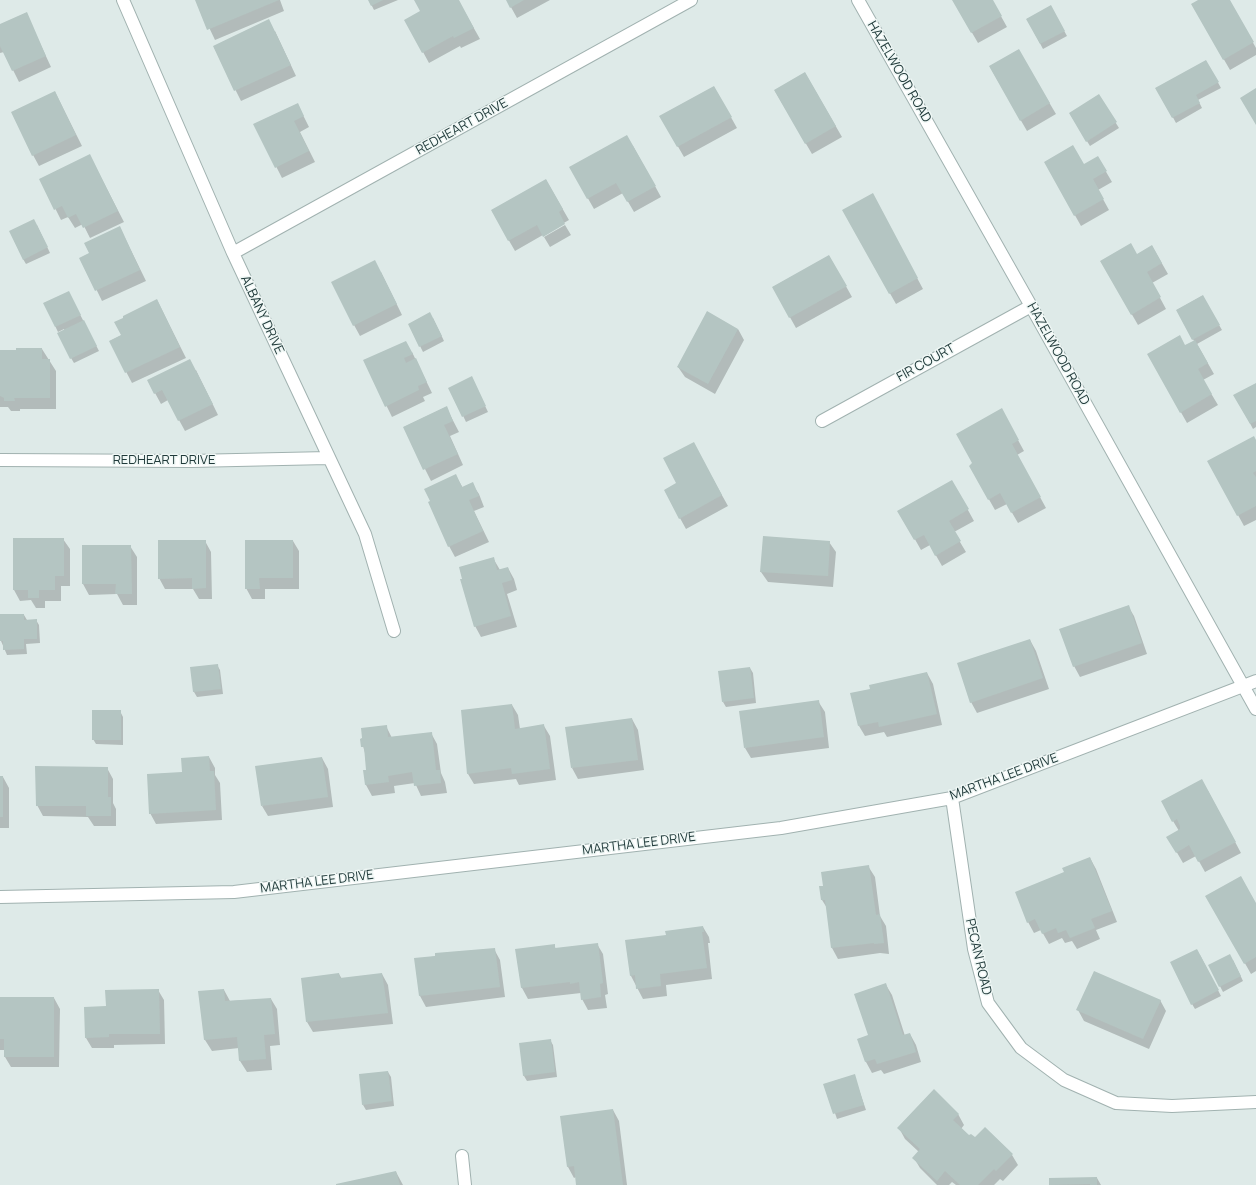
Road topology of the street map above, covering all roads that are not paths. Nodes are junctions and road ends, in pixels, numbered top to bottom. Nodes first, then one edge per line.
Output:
1 (123, 0) edge
2 (691, 0) edge
3 (858, 0) edge
4 (233, 253) junction
5 (1032, 306) junction
6 (822, 420) dead end
7 (328, 458) junction
8 (0, 460) edge
9 (394, 631) dead end
10 (1256, 681) edge
11 (1244, 686) junction
12 (1256, 709) edge
13 (952, 798) junction
14 (0, 898) edge
15 (1256, 1102) edge
16 (462, 1156) dead end
17 (465, 1185) edge

1 - 4 street, ALBANY DRIVE
2 - 4 street, REDHEART DRIVE
3 - 5 street, HAZELWOOD ROAD
4 - 7 street, ALBANY DRIVE
5 - 6 street, FIR COURT
5 - 11 street, HAZELWOOD ROAD
7 - 8 street, REDHEART DRIVE
7 - 9 street, ALBANY DRIVE
10 - 11 street, MARTHA LEE DRIVE
11 - 12 street, HAZELWOOD ROAD
11 - 13 street, MARTHA LEE DRIVE
13 - 14 street, MARTHA LEE DRIVE
13 - 15 street, PECAN ROAD
16 - 17 street

